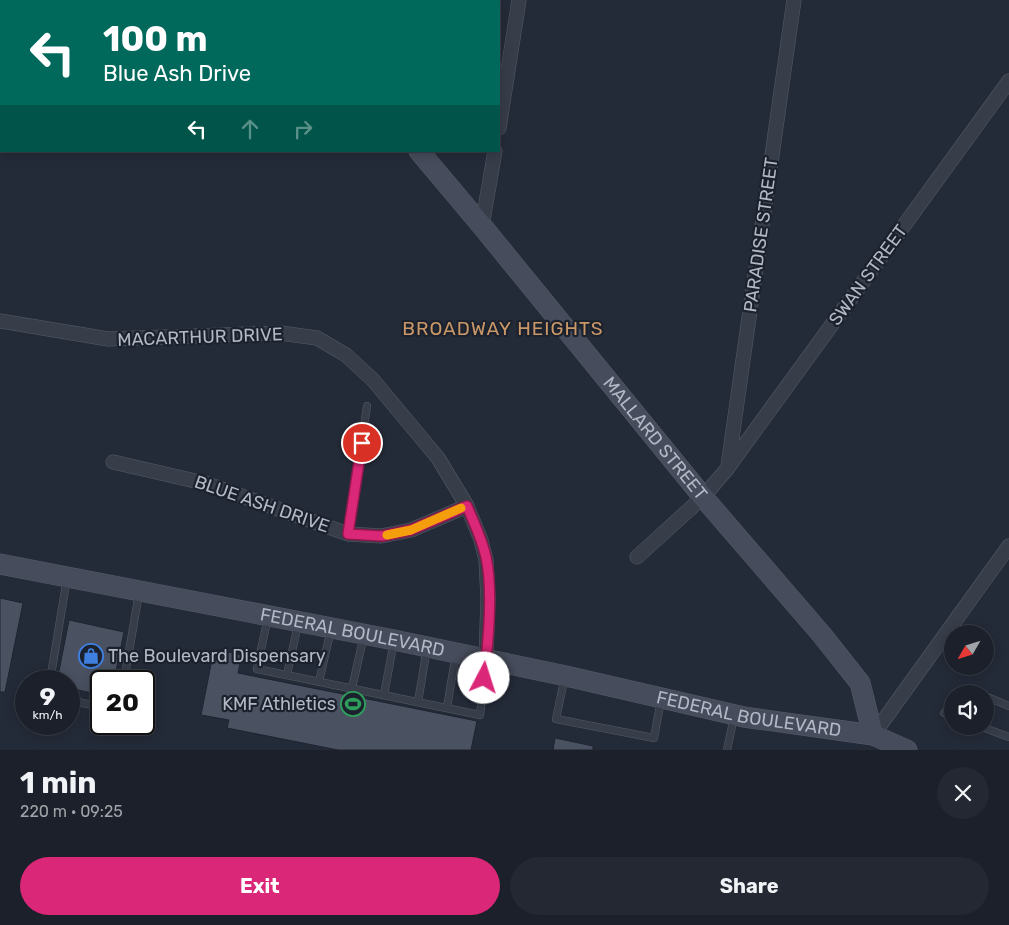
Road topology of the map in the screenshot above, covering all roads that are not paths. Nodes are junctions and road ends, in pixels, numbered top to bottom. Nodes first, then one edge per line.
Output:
1 (519, 0) edge
2 (794, 0) edge
3 (1009, 81) edge
4 (500, 122) edge
5 (420, 152) edge
6 (495, 152) edge
7 (482, 226) junction
8 (0, 321) edge
9 (367, 406) dead end
10 (113, 462) dead end
11 (728, 469) junction
12 (703, 497) junction
13 (467, 506) junction
14 (348, 534) junction
15 (1008, 549) edge
16 (637, 557) dead end
17 (0, 564) edge
18 (67, 577) junction
19 (139, 591) junction
20 (268, 617) junction
21 (299, 622) junction
22 (332, 628) junction
23 (364, 634) junction
24 (394, 640) junction
25 (427, 648) junction
26 (456, 653) junction
27 (486, 659) junction
28 (52, 670) edge
29 (126, 670) edge
30 (287, 675) junction
31 (566, 676) junction
32 (320, 682) junction
33 (352, 688) junction
34 (384, 695) junction
35 (661, 698) junction
36 (994, 700) edge
37 (418, 702) junction
38 (1009, 706) edge
39 (447, 708) junction
40 (735, 715) junction
41 (994, 732) edge
42 (873, 735) junction
43 (1009, 737) edge
44 (727, 750) edge
45 (907, 750) edge

1 - 4 street
2 - 11 street, PARADISE STREET
3 - 11 street, SWAN STREET
5 - 7 main road, MALLARD STREET
6 - 7 street
7 - 12 main road, MALLARD STREET
8 - 13 street, MACARTHUR DRIVE
9 - 14 lane
10 - 14 street, BLUE ASH DRIVE
11 - 12 street, SWAN STREET
12 - 16 street, SWAN STREET
12 - 42 main road, MALLARD STREET
13 - 14 street, BLUE ASH DRIVE
13 - 27 street, MACARTHUR DRIVE
15 - 42 street
17 - 18 main road, FEDERAL BOULEVARD
18 - 19 main road, FEDERAL BOULEVARD
18 - 28 lane
19 - 20 main road, FEDERAL BOULEVARD
19 - 29 lane
20 - 21 main road, FEDERAL BOULEVARD
20 - 30 lane
21 - 22 main road, FEDERAL BOULEVARD
21 - 30 lane
22 - 23 main road, FEDERAL BOULEVARD
22 - 32 lane
23 - 24 main road, FEDERAL BOULEVARD
23 - 33 lane
24 - 25 main road, FEDERAL BOULEVARD
24 - 34 lane
25 - 26 main road, FEDERAL BOULEVARD
25 - 37 lane
26 - 27 main road, FEDERAL BOULEVARD
26 - 39 lane
27 - 31 main road, FEDERAL BOULEVARD
27 - 39 lane
30 - 32 lane
31 - 35 main road, FEDERAL BOULEVARD
31 - 35 lane
32 - 33 lane
33 - 34 lane
34 - 37 lane
35 - 40 main road, FEDERAL BOULEVARD
36 - 38 lane
37 - 39 lane
40 - 42 main road, FEDERAL BOULEVARD
40 - 44 lane
41 - 43 lane
42 - 45 main road, FEDERAL BOULEVARD

